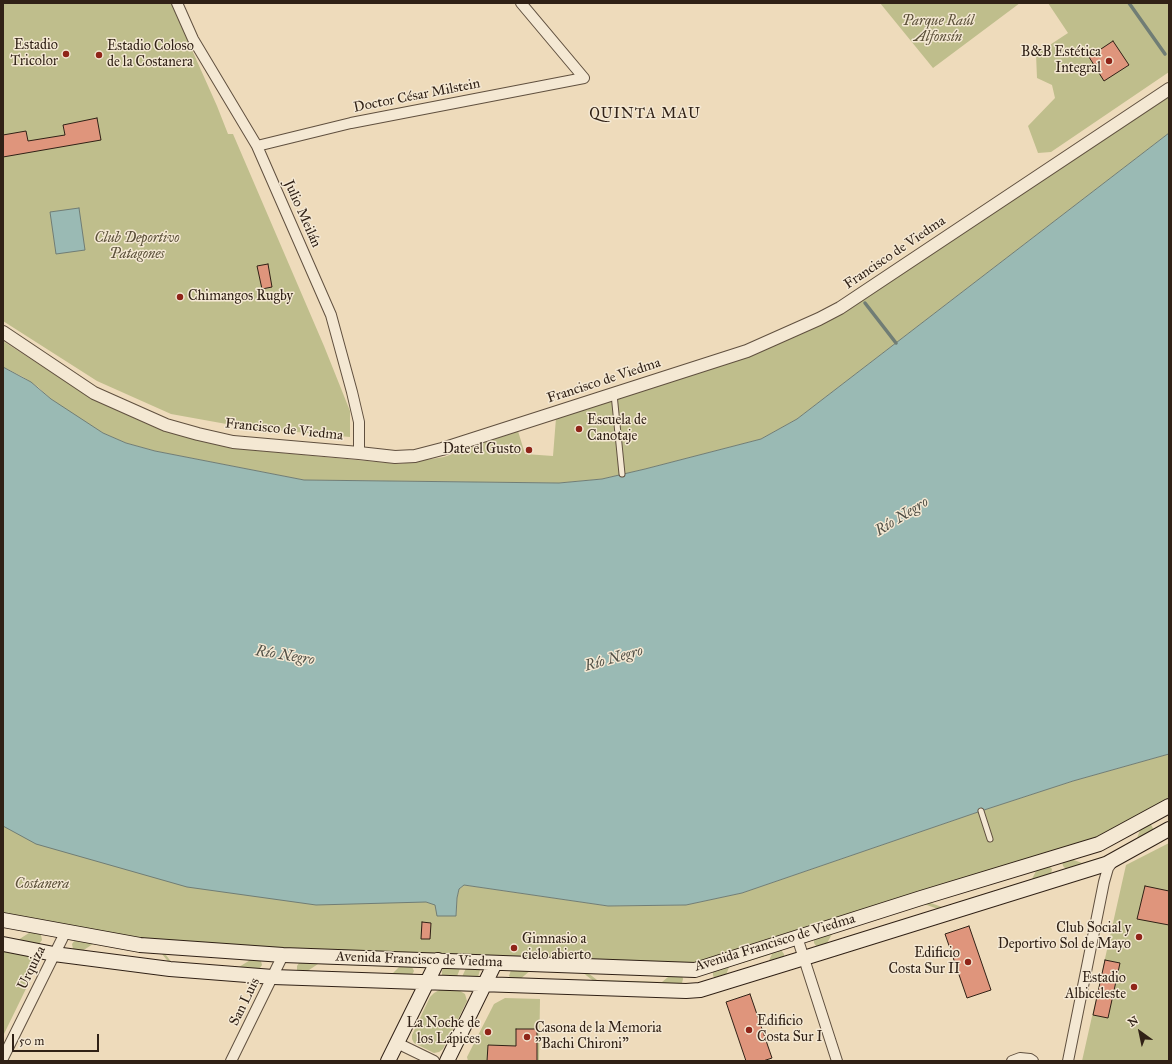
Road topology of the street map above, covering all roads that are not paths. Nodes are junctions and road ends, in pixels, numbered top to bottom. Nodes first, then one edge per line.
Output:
1 (177, 3) edge
2 (521, 3) edge
3 (1169, 89) edge
4 (257, 146) junction
5 (3, 332) edge
6 (614, 393) junction
7 (360, 452) junction
8 (622, 474) dead end
9 (1169, 806) edge
10 (981, 811) dead end
11 (1152, 815) junction
12 (1166, 831) edge
13 (990, 839) dead end
14 (1053, 858) junction
15 (1113, 861) junction
16 (1061, 878) junction
17 (3, 920) edge
18 (65, 932) junction
19 (798, 937) junction
20 (3, 944) edge
21 (54, 954) junction
22 (283, 955) junction
23 (804, 958) junction
24 (438, 960) junction
25 (495, 963) junction
26 (695, 970) junction
27 (273, 977) junction
28 (427, 983) junction
29 (485, 984) junction
30 (700, 990) junction
31 (397, 1043) junction
32 (3, 1058) edge
33 (231, 1061) edge
34 (388, 1061) edge
35 (434, 1061) edge
36 (447, 1061) edge
37 (837, 1061) edge
38 (1012, 1061) edge
39 (1033, 1061) edge
40 (1068, 1061) edge

1 - 4 street, Julio Meilán
2 - 4 street, Doctor César Milstein
3 - 6 street, Francisco de Viedma
4 - 7 street, Julio Meilán
5 - 7 street, Francisco de Viedma
6 - 7 street, Francisco de Viedma
6 - 8 lane
9 - 11 main road, Avenida Francisco de Viedma
10 - 13 lane
11 - 12 main road
11 - 14 main road, Avenida Francisco de Viedma
12 - 15 main road, Avenida Francisco de Viedma
14 - 16 main road
14 - 19 main road, Avenida Francisco de Viedma
15 - 16 main road, Avenida Francisco de Viedma
15 - 40 street
16 - 23 main road, Avenida Francisco de Viedma
17 - 18 main road, Avenida Francisco de Viedma
18 - 21 street, Urquiza
18 - 22 main road, Avenida Francisco de Viedma
19 - 23 street
19 - 26 main road, Avenida Francisco de Viedma
20 - 21 main road, Avenida Francisco de Viedma
21 - 27 main road, Avenida Francisco de Viedma
21 - 32 street, Urquiza
22 - 24 main road, Avenida Francisco de Viedma
22 - 27 street, San Luis
23 - 30 main road, Avenida Francisco de Viedma
23 - 37 street
24 - 25 main road, Avenida Francisco de Viedma
24 - 28 main road
25 - 26 main road, Avenida Francisco de Viedma
25 - 29 main road
26 - 30 main road
27 - 28 main road, Avenida Francisco de Viedma
27 - 33 street, San Luis
28 - 29 main road, Avenida Francisco de Viedma
28 - 31 main road
29 - 30 main road, Avenida Francisco de Viedma
29 - 36 main road
31 - 34 main road
31 - 35 street
38 - 39 street

